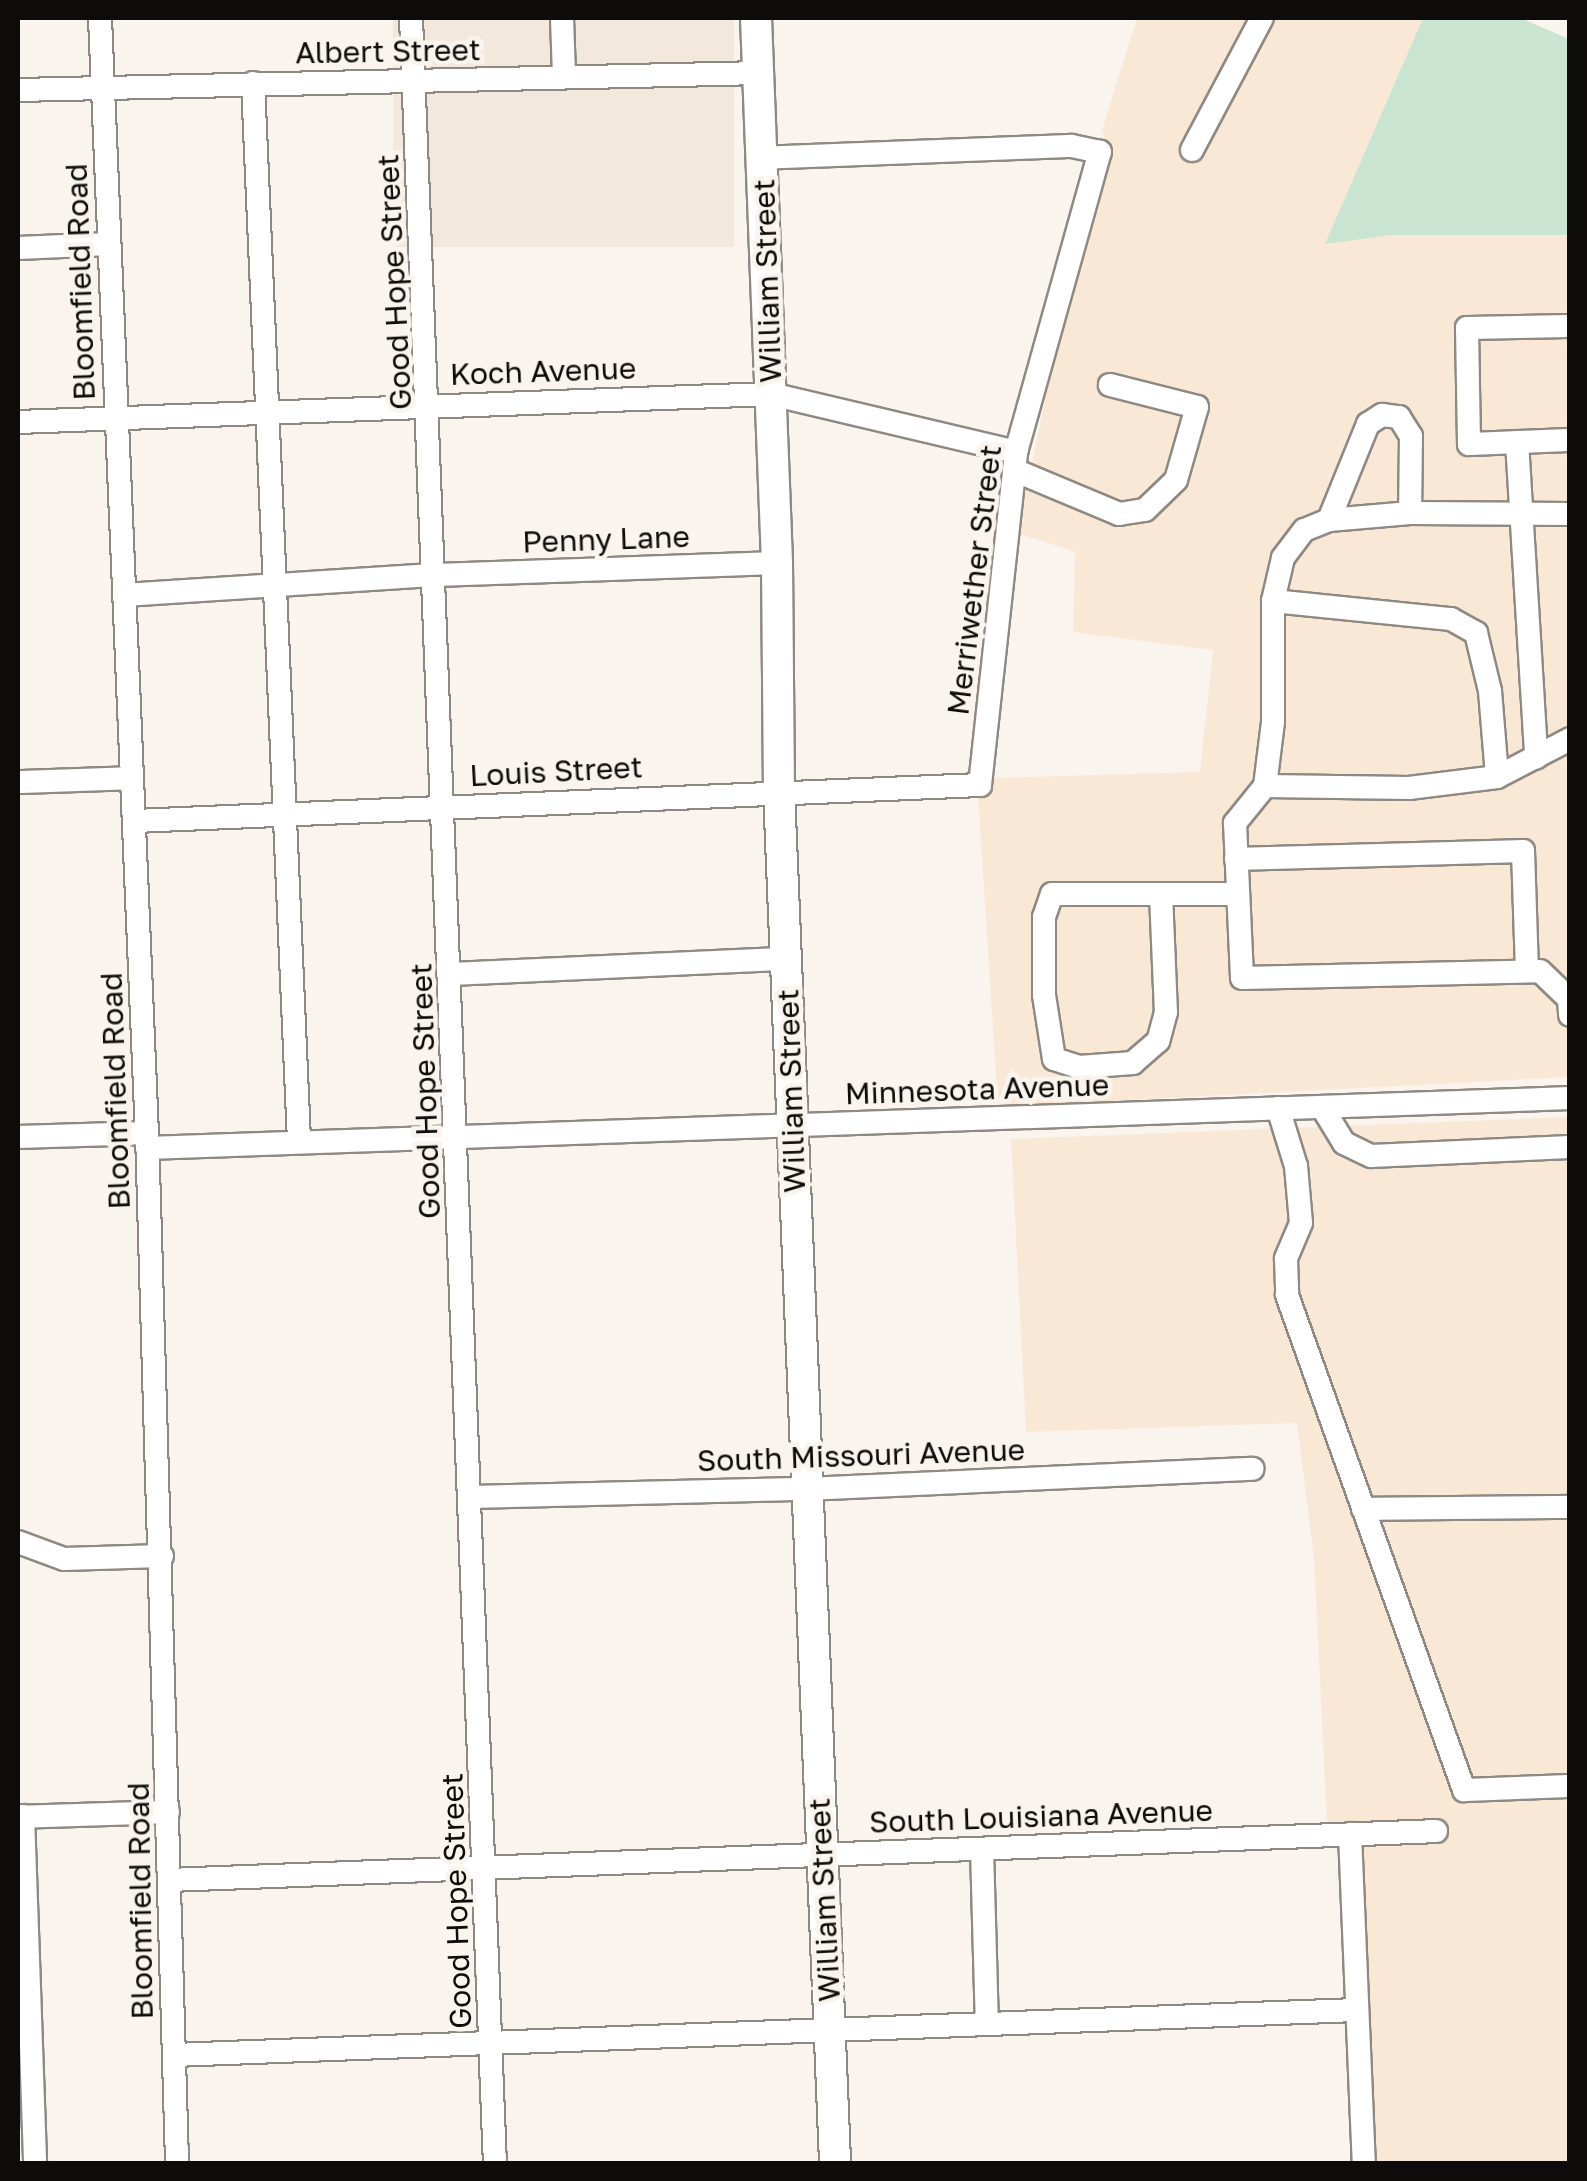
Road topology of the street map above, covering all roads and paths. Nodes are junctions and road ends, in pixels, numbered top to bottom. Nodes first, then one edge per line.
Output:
1 (100, 18) edge
2 (411, 18) edge
3 (562, 18) edge
4 (756, 18) edge
5 (1262, 18) edge
6 (759, 73) junction
7 (564, 76) junction
8 (414, 82) junction
9 (253, 83) junction
10 (103, 87) junction
11 (18, 90) edge
12 (1192, 150) dead end
13 (762, 158) junction
14 (109, 244) junction
15 (18, 248) edge
16 (1570, 326) edge
17 (1110, 384) dead end
18 (771, 394) junction
19 (430, 405) junction
20 (269, 412) junction
21 (115, 418) junction
22 (18, 422) edge
23 (1570, 440) edge
24 (1517, 442) junction
25 (1015, 461) junction
26 (1410, 513) junction
27 (1570, 514) edge
28 (1521, 515) junction
29 (1329, 520) junction
30 (777, 563) junction
31 (436, 576) junction
32 (276, 586) junction
33 (124, 595) junction
34 (1274, 601) junction
35 (1570, 739) edge
36 (1536, 757) junction
37 (1498, 777) junction
38 (132, 778) junction
39 (18, 782) edge
40 (980, 785) joint
41 (1265, 786) junction
42 (779, 791) junction
43 (445, 806) junction
44 (284, 814) junction
45 (135, 821) junction
46 (1236, 859) junction
47 (1162, 894) junction
48 (1238, 894) junction
49 (786, 959) junction
50 (1527, 971) junction
51 (451, 974) junction
52 (1570, 1015) edge
53 (1570, 1098) edge
54 (1322, 1107) junction
55 (1278, 1108) junction
56 (792, 1126) junction
57 (456, 1136) junction
58 (18, 1137) edge
59 (147, 1141) junction
60 (298, 1142) junction
61 (1570, 1147) edge
62 (1253, 1469) dead end
63 (806, 1488) junction
64 (471, 1497) junction
65 (1570, 1507) edge
66 (1363, 1509) junction
67 (18, 1542) edge
68 (162, 1556) junction
69 (1570, 1786) edge
70 (168, 1812) junction
71 (20, 1816) edge
72 (1436, 1831) dead end
73 (1350, 1834) junction
74 (982, 1848) junction
75 (821, 1855) junction
76 (484, 1864) junction
77 (169, 1880) junction
78 (1357, 2010) junction
79 (988, 2023) junction
80 (830, 2029) junction
81 (491, 2044) junction
82 (174, 2055) junction
83 (34, 2164) edge
84 (177, 2164) edge
85 (496, 2164) edge
86 (835, 2164) edge
87 (1364, 2164) edge

1 - 10 street, Bloomfield Road
2 - 8 street, Good Hope Street
3 - 7 street
4 - 6 main road, William Street
5 - 12 street
6 - 7 street, Albert Street
6 - 13 main road, William Street
7 - 8 street, Albert Street
8 - 9 street, Albert Street
8 - 19 street, Good Hope Street
9 - 10 street, Albert Street
9 - 20 street
10 - 11 street, Albert Street
10 - 14 street, Bloomfield Road
13 - 18 main road, William Street
13 - 25 street, Merriwether Street
14 - 15 street
14 - 21 street, Bloomfield Road
16 - 24 street
17 - 25 street, Koch Avenue
18 - 19 street, Koch Avenue
18 - 25 street, Koch Avenue
18 - 30 main road, William Street
19 - 20 street, Koch Avenue
19 - 31 street, Good Hope Street
20 - 21 street, Koch Avenue
20 - 32 street
21 - 22 street, Koch Avenue
21 - 33 street, Bloomfield Road
23 - 24 street
24 - 28 street
25 - 40 street, Merriwether Street
26 - 28 street
26 - 29 street
26 - 29 street
27 - 28 street
28 - 36 street
29 - 34 street
30 - 31 street, Penny Lane
30 - 42 main road, William Street
31 - 32 street, Penny Lane
31 - 43 street, Good Hope Street
32 - 33 street, Penny Lane
32 - 44 street
33 - 38 street, Bloomfield Road
34 - 37 street
34 - 41 street
35 - 36 street
36 - 37 street
37 - 41 street
38 - 39 street
38 - 45 street, Bloomfield Road
40 - 42 street, Louis Street
41 - 46 street
42 - 43 street, Louis Street
42 - 49 main road, William Street
43 - 44 street, Louis Street
43 - 51 street, Good Hope Street
44 - 45 street, Louis Street
44 - 60 street
45 - 59 street, Bloomfield Road
46 - 48 street
46 - 50 street
47 - 47 street
47 - 48 street
48 - 50 street
49 - 51 street
49 - 56 main road, William Street
50 - 52 street
51 - 57 street, Good Hope Street
53 - 54 street, Minnesota Avenue
54 - 55 street, Minnesota Avenue
54 - 61 street
55 - 56 street, Minnesota Avenue
55 - 66 street
56 - 57 street, Minnesota Avenue
56 - 63 main road, William Street
57 - 60 street, Minnesota Avenue
57 - 64 street, Good Hope Street
58 - 59 street, Minnesota Avenue
59 - 60 street, Minnesota Avenue
59 - 68 street, Bloomfield Road
62 - 63 street, South Missouri Avenue
63 - 64 street, South Missouri Avenue
63 - 75 main road, William Street
64 - 76 street, Good Hope Street
65 - 66 street
66 - 69 street
67 - 68 street
68 - 70 street, Bloomfield Road
70 - 71 street
70 - 77 street, Bloomfield Road
71 - 83 street
72 - 73 street, South Louisiana Avenue
73 - 74 street, South Louisiana Avenue
73 - 78 street
74 - 75 street, South Louisiana Avenue
74 - 79 street
75 - 76 street, South Louisiana Avenue
75 - 80 main road, William Street
76 - 77 street, South Louisiana Avenue
76 - 81 street, Good Hope Street
77 - 82 street, Bloomfield Road
78 - 79 street
78 - 87 street
79 - 80 street
80 - 81 street
80 - 86 main road, William Street
81 - 82 street
81 - 85 street, Good Hope Street
82 - 84 street, Bloomfield Road

